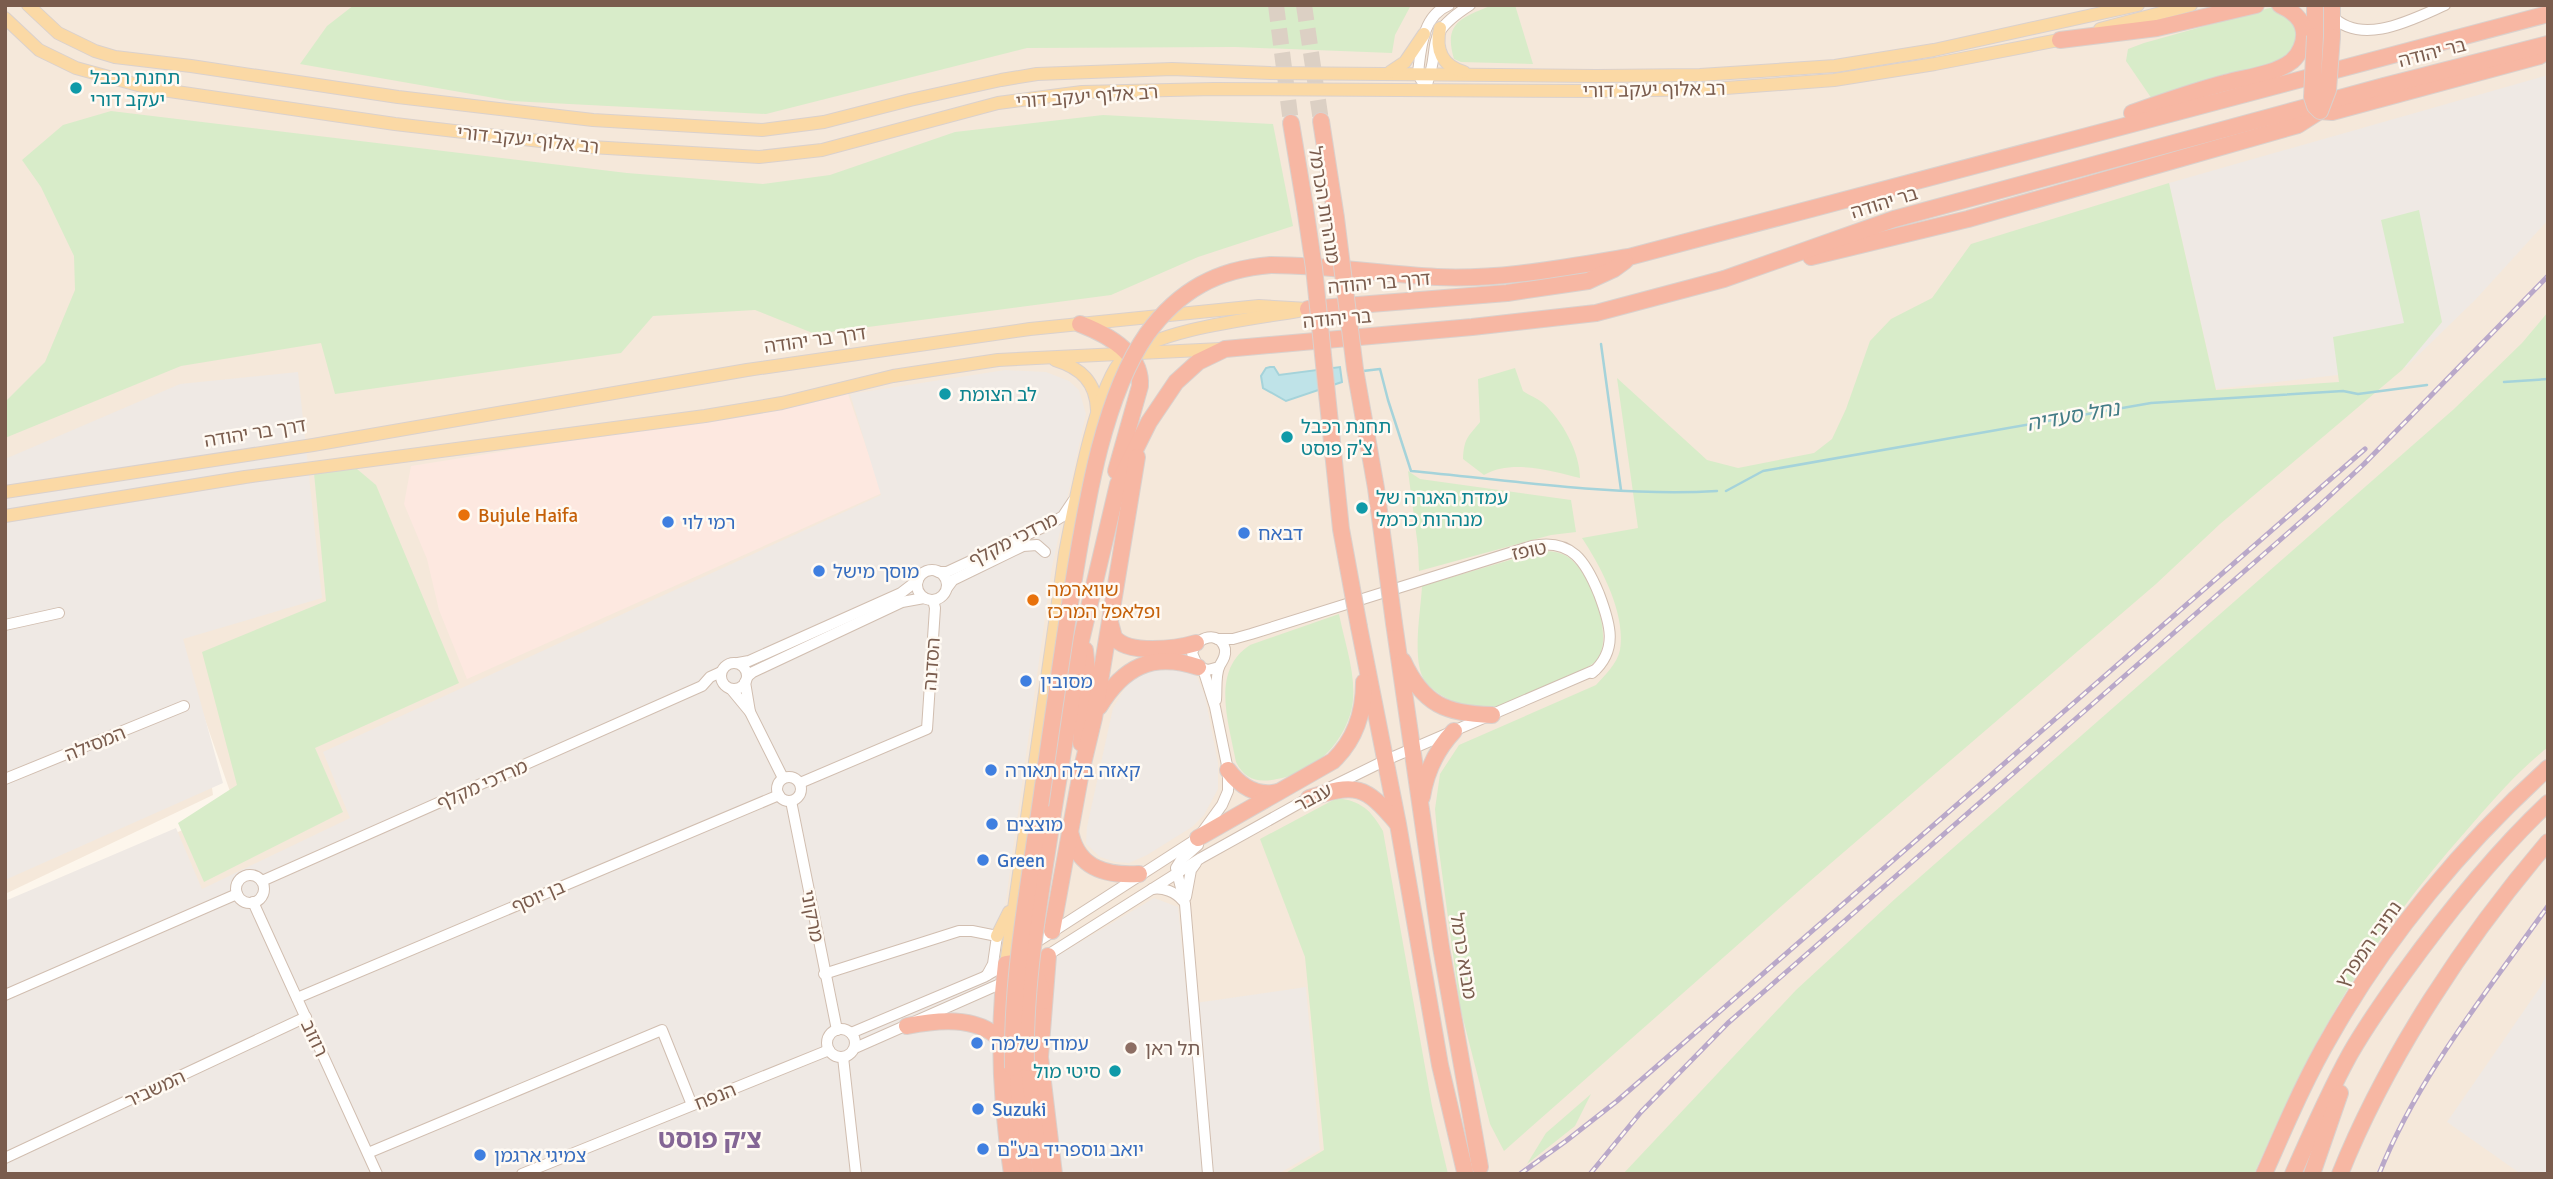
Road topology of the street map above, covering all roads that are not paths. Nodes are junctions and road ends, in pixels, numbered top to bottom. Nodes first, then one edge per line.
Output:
1 (28, 5) edge
2 (1449, 5) edge
3 (1470, 5) edge
4 (2138, 5) edge
5 (2191, 5) edge
6 (2256, 5) edge
7 (2280, 5) edge
8 (2315, 5) edge
9 (2445, 5) edge
10 (2332, 11) edge
11 (2548, 14) edge
12 (5, 18) edge
13 (1440, 28) junction
14 (1424, 34) junction
15 (2323, 37) junction
16 (2060, 40) junction
17 (2548, 44) edge
18 (2548, 54) edge
19 (1388, 72) junction
20 (1425, 73) junction
21 (1475, 75) junction
22 (1425, 89) junction
23 (2320, 111) junction
24 (1321, 121) tunnel mouth
25 (1291, 122) tunnel mouth
26 (1964, 167) junction
27 (1629, 257) junction
28 (1724, 279) junction
29 (1308, 309) junction
30 (1080, 324) junction
31 (1225, 349) junction
32 (1129, 354) junction
33 (1044, 356) junction
34 (1097, 415) junction
35 (1149, 422) junction
36 (5, 492) edge
37 (1077, 492) junction
38 (1111, 515) junction
39 (5, 516) edge
40 (1045, 552) dead end
41 (938, 572) junction
42 (918, 580) junction
43 (947, 588) junction
44 (928, 599) junction
45 (59, 613) dead end
46 (1111, 617) junction
47 (1394, 623) joint
48 (5, 625) edge
49 (1251, 634) junction
50 (1217, 639) junction
51 (1081, 641) junction
52 (1196, 643) junction
53 (1397, 649) junction
54 (1363, 651) junction
55 (1222, 662) junction
56 (738, 663) junction
57 (1201, 668) junction
58 (721, 672) junction
59 (746, 680) junction
60 (702, 686) junction
61 (729, 688) junction
62 (184, 706) dead end
63 (1216, 707) junction
64 (750, 712) junction
65 (1492, 715) junction
66 (1094, 718) junction
67 (1454, 732) junction
68 (1411, 750) junction
69 (1386, 760) junction
70 (2548, 768) edge
71 (1228, 770) junction
72 (1081, 772) junction
73 (783, 778) junction
74 (5, 779) edge
75 (800, 783) junction
76 (1283, 790) junction
77 (779, 795) junction
78 (1309, 798) junction
79 (791, 801) junction
80 (2548, 803) edge
81 (1420, 814) junction
82 (1232, 819) junction
83 (1398, 824) junction
84 (1071, 828) junction
85 (1198, 838) junction
86 (2548, 842) edge
87 (1201, 858) junction
88 (1177, 873) junction
89 (1139, 874) junction
90 (262, 881) junction
91 (1152, 889) junction
92 (237, 894) junction
93 (1014, 895) junction
94 (253, 902) junction
95 (1185, 904) junction
96 (1012, 914) junction
97 (1052, 931) junction
98 (997, 936) junction
99 (1028, 948) junction
100 (1048, 956) junction
101 (1006, 964) junction
102 (1028, 968) junction
103 (824, 974) junction
104 (984, 977) junction
105 (1004, 982) junction
106 (5, 995) edge
107 (297, 998) junction
108 (2386, 998) junction
109 (1043, 1001) junction
110 (306, 1017) junction
111 (907, 1026) junction
112 (837, 1030) junction
113 (851, 1033) junction
114 (999, 1038) junction
115 (855, 1048) junction
116 (829, 1050) junction
117 (2398, 1056) junction
118 (843, 1057) junction
119 (1019, 1066) junction
120 (692, 1105) junction
121 (1005, 1129) junction
122 (368, 1153) junction
123 (5, 1158) edge
124 (377, 1174) edge
125 (522, 1174) edge
126 (856, 1174) edge
127 (1003, 1174) edge
128 (1012, 1174) edge
129 (1025, 1174) edge
130 (1041, 1174) edge
131 (1054, 1174) edge
132 (1208, 1174) edge
133 (2264, 1174) edge
134 (2293, 1174) edge
135 (2312, 1174) edge
136 (2340, 1174) edge
137 (2348, 1174) edge

1 - 19 main road, רב אלוף יעקב דורי
2 - 14 street
3 - 13 street
4 - 21 main road, רב אלוף יעקב דורי
5 - 16 main road, רב אלוף יעקב דורי
6 - 16 highway
7 - 26 highway
8 - 15 highway
9 - 10 street
10 - 15 highway
11 - 26 highway, בר יהודה
12 - 22 main road, רב אלוף יעקב דורי
13 - 20 street
13 - 21 main road
14 - 19 main road
14 - 20 street
15 - 23 highway, bridge
16 - 22 main road, רב אלוף יעקב דורי
17 - 28 highway, בר יהודה
18 - 23 highway
19 - 20 main road, רב אלוף יעקב דורי
20 - 21 main road, רב אלוף יעקב דורי
20 - 22 street
23 - 28 highway
24 - 47 highway, מנהרות הכרמל, bridge
25 - 54 highway, מנהרות הכרמל, bridge
26 - 27 highway, בר יהודה
27 - 29 highway, דרך בר יהודה
27 - 119 highway, bridge
28 - 31 highway, בר יהודה
29 - 30 main road, דרך בר יהודה
29 - 32 main road
30 - 32 highway
30 - 36 main road, דרך בר יהודה
31 - 32 main road
31 - 35 highway
32 - 33 main road
32 - 34 main road
32 - 38 highway
33 - 34 main road
33 - 39 main road
34 - 37 main road
35 - 38 highway
35 - 46 highway
37 - 41 street, מרדכי מקלף
37 - 93 main road
38 - 51 highway
40 - 43 street, מרדכי מקלף
41 - 42 street
41 - 43 street
42 - 44 street
42 - 56 street
43 - 44 street
44 - 59 street
44 - 75 street, הסדנה
45 - 48 street
46 - 52 highway
46 - 66 highway
47 - 53 highway, מבוא כרמל
49 - 50 street, טופז
49 - 55 street
49 - 65 street, טופז
50 - 52 street
50 - 55 street
51 - 72 highway
51 - 119 highway, bridge
52 - 57 street
53 - 65 highway
53 - 68 highway, מבוא כרמל
54 - 69 highway, מבוא כרמל
54 - 76 highway
55 - 57 street
55 - 63 street
56 - 58 street
56 - 59 street
57 - 63 street
57 - 66 highway
58 - 60 street, מרדכי מקלף
58 - 61 street
59 - 61 street
59 - 64 street
60 - 61 street, מרדכי מקלף
60 - 90 street, מרדכי מקלף
61 - 64 street
62 - 74 street, המסילה
63 - 71 street
64 - 73 street
65 - 67 street, ענבר
66 - 72 highway
67 - 68 street, ענבר
67 - 81 highway
68 - 69 street, ענבר
68 - 81 highway, מבוא כרמל
69 - 78 street, ענבר
69 - 83 highway, מבוא כרמל
70 - 133 highway, נתיבי המפרץ
71 - 76 highway
71 - 85 street
72 - 84 highway
73 - 75 street
73 - 77 street
75 - 79 street
76 - 82 highway
77 - 79 street
77 - 107 street, בן יוסף
78 - 83 highway
78 - 87 street, ענבר
79 - 103 street, מרקוני
80 - 108 highway
81 - 83 highway, מבוא כרמל
82 - 85 highway
82 - 88 street
84 - 89 highway
84 - 97 highway
85 - 89 street
86 - 117 highway
87 - 88 street, ענבר
87 - 95 street
88 - 91 street, ענבר
88 - 95 street
89 - 97 street
90 - 92 street
90 - 94 street
91 - 95 street
91 - 100 street, ענבר
92 - 94 street
92 - 106 street
93 - 96 main road
93 - 98 main road
94 - 107 street, רוזוב
95 - 132 street
96 - 99 main road
96 - 101 main road
97 - 99 street
97 - 100 street
98 - 103 street
98 - 104 street
99 - 100 main road
99 - 101 street
100 - 102 street
100 - 109 highway
101 - 102 highway
101 - 104 street
101 - 105 highway
102 - 105 street
102 - 109 highway
103 - 112 street, מרקוני
104 - 113 street
105 - 111 street
105 - 114 highway
107 - 110 street, רוזוב
108 - 134 highway
108 - 135 highway
109 - 131 highway
110 - 122 street, רוזוב
110 - 123 street, המשביר
111 - 114 highway
111 - 115 street
112 - 113 street
112 - 116 street
113 - 115 street
114 - 121 highway
115 - 118 street
116 - 118 street
116 - 120 street, הנפח
117 - 136 highway
117 - 137 highway
118 - 126 street
119 - 129 highway
119 - 130 highway
120 - 122 street
120 - 125 street, הנפח
121 - 127 highway
121 - 128 highway
122 - 124 street, רוזוב

